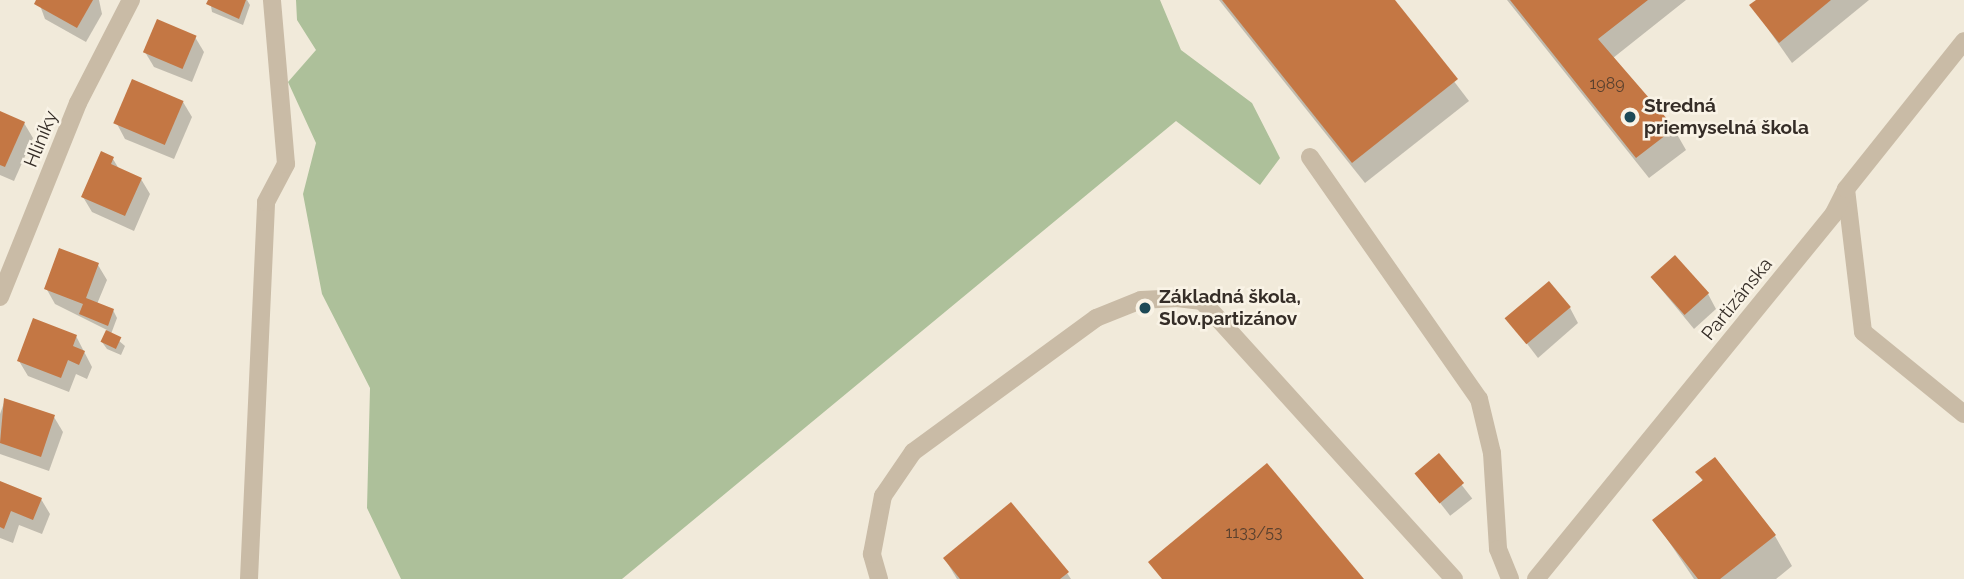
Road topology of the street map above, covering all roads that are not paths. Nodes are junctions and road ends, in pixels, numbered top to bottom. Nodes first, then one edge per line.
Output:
1 (131, 0) edge
2 (272, 0) edge
3 (1964, 41) edge
4 (1310, 158) dead end
5 (1846, 189) junction
6 (0, 297) edge
7 (1964, 414) edge
8 (249, 579) edge
9 (879, 579) edge
10 (1454, 579) edge
11 (1510, 579) edge
12 (1536, 579) edge

1 - 6 street, Hliníky
2 - 8 street
3 - 5 street, Partizánska
4 - 11 street
5 - 7 street
5 - 12 street, Partizánska
9 - 10 street

